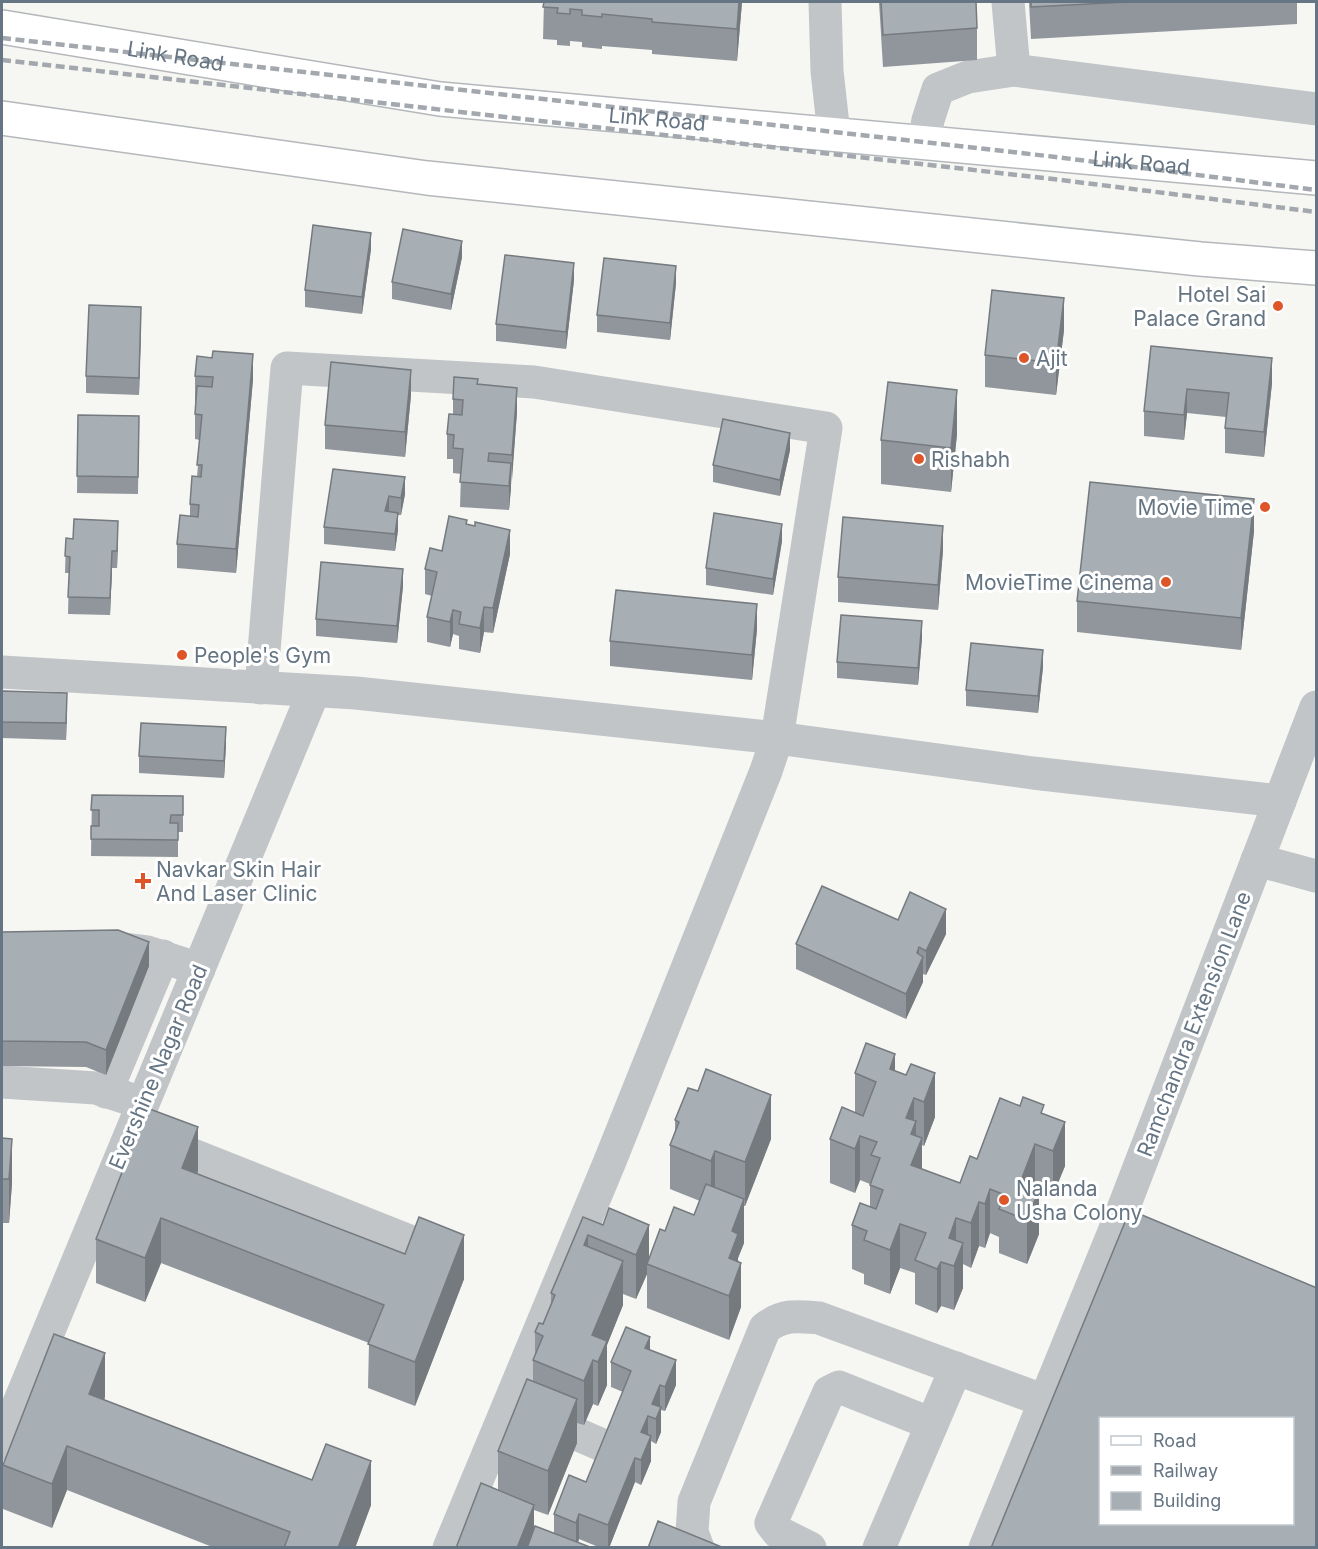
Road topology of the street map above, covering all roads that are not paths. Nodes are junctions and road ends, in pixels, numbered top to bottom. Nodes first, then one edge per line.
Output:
1 (825, 2) edge
2 (1008, 2) edge
3 (2, 27) edge
4 (1014, 70) junction
5 (1317, 108) edge
6 (2, 118) edge
7 (834, 134) junction
8 (924, 142) junction
9 (1317, 178) edge
10 (1317, 268) edge
11 (2, 672) edge
12 (261, 688) junction
13 (314, 691) junction
14 (1317, 707) edge
15 (777, 738) junction
16 (1280, 801) junction
17 (1257, 860) junction
18 (1317, 876) edge
19 (80, 946) edge
20 (163, 956) junction
21 (199, 969) junction
22 (135, 1024) junction
23 (171, 1038) junction
24 (2, 1082) edge
25 (106, 1092) junction
26 (137, 1118) junction
27 (580, 1231) junction
28 (412, 1242) edge
29 (612, 1245) edge
30 (956, 1368) junction
31 (1045, 1401) junction
32 (508, 1405) junction
33 (932, 1424) junction
34 (2, 1444) edge
35 (602, 1445) edge
36 (449, 1548) edge
37 (699, 1548) edge
38 (810, 1548) edge
39 (879, 1548) edge
40 (985, 1548) edge

1 - 7 street
2 - 4 street
3 - 7 main road, Link Road
4 - 5 street
4 - 8 street
6 - 10 main road
7 - 8 main road, Link Road
8 - 9 main road, Link Road
11 - 12 street
12 - 13 street
12 - 15 street
13 - 15 street
13 - 21 street, Evershine Nagar Road
14 - 16 street, Ramchandra Extension Lane
15 - 16 street
15 - 27 street
16 - 17 street, Ramchandra Extension Lane
17 - 18 street
17 - 31 street, Ramchandra Extension Lane
19 - 20 street
20 - 21 street
20 - 22 street
21 - 23 street, Evershine Nagar Road
22 - 23 street
22 - 25 street
23 - 26 street, Evershine Nagar Road
24 - 25 street
25 - 26 street
26 - 28 street
26 - 34 street, Evershine Nagar Road
27 - 29 street
27 - 32 street
30 - 31 street
30 - 33 street
30 - 37 street
31 - 40 street, Ramchandra Extension Lane
32 - 35 street
32 - 36 street
33 - 38 street
33 - 39 street

